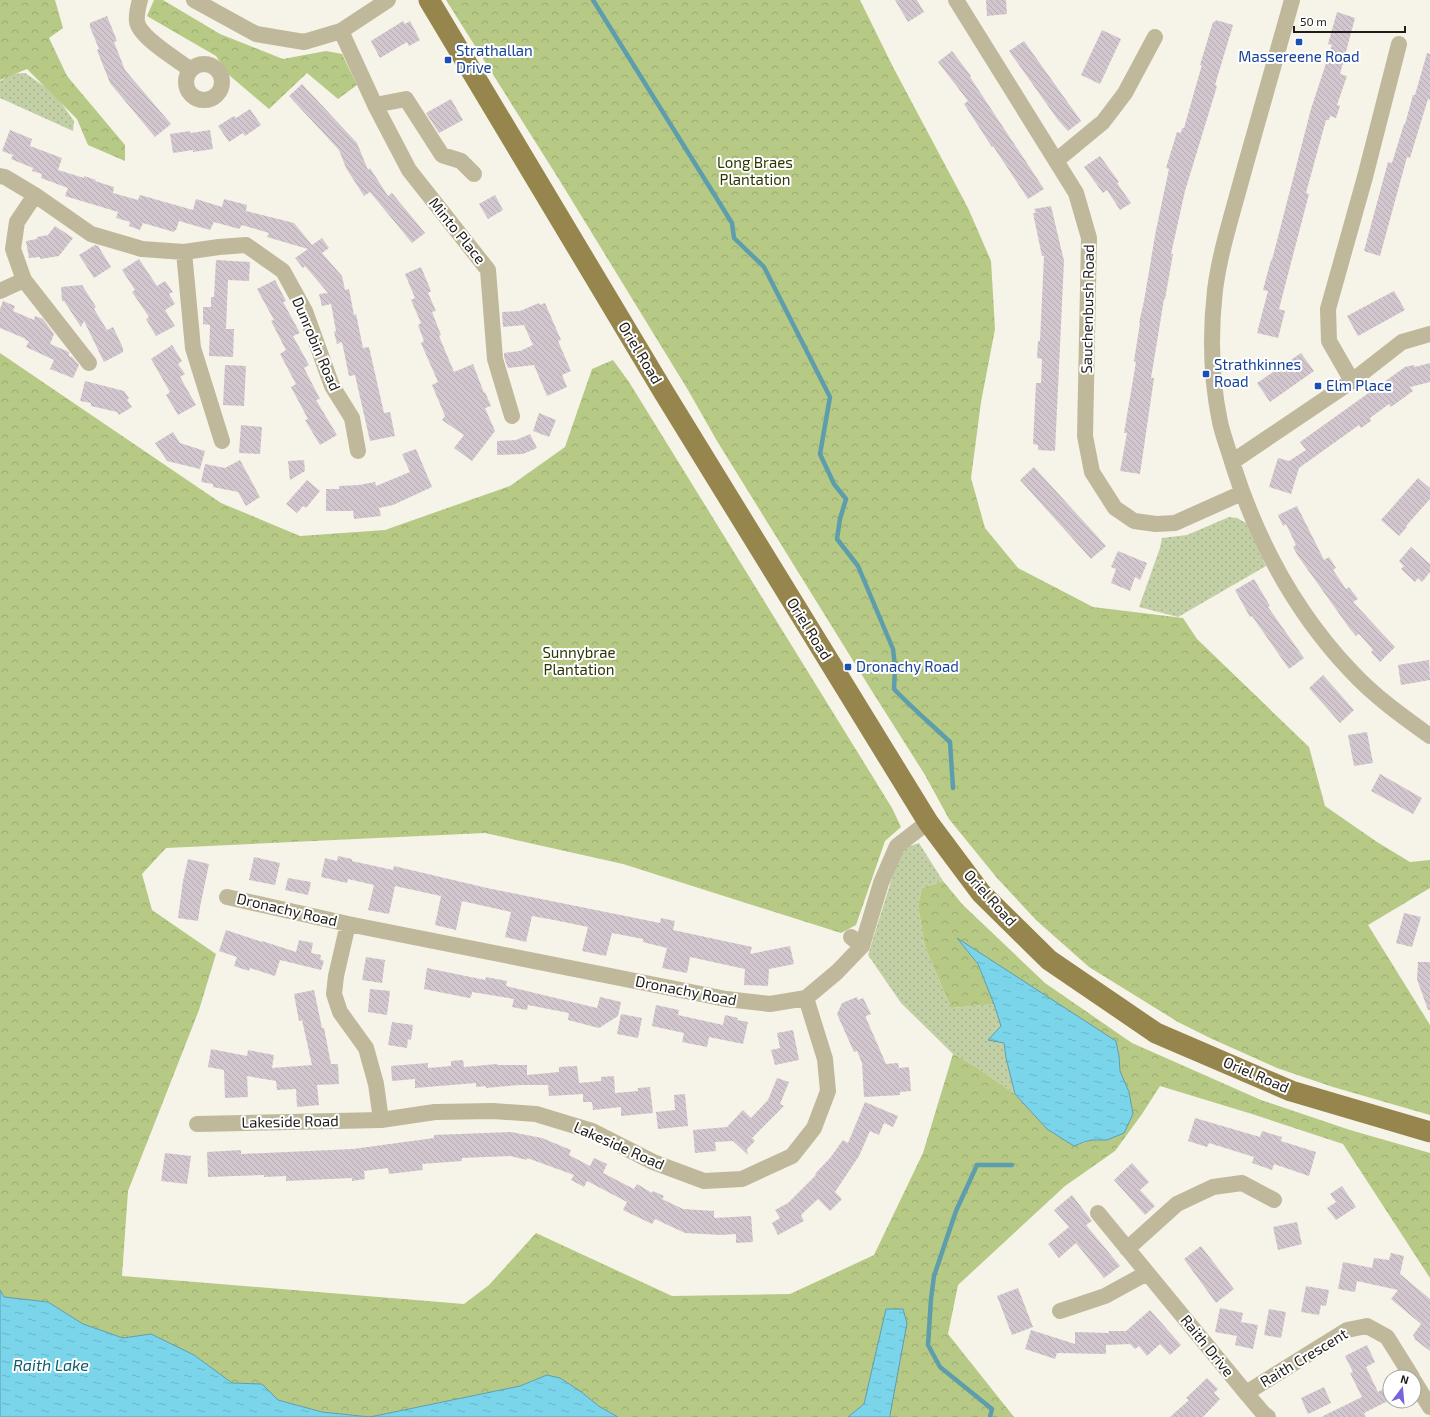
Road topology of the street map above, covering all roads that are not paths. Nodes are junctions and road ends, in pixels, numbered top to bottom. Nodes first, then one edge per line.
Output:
1 (140, 0) edge
2 (194, 0) edge
3 (388, 0) edge
4 (429, 0) edge
5 (956, 0) edge
6 (1292, 0) edge
7 (341, 31) junction
8 (1155, 37) dead end
9 (1399, 44) dead end
10 (191, 70) dead end
11 (375, 105) junction
12 (1056, 160) junction
13 (474, 174) dead end
14 (0, 176) edge
15 (35, 195) junction
16 (184, 252) junction
17 (24, 280) junction
18 (0, 291) edge
19 (1430, 334) edge
20 (89, 363) dead end
21 (1352, 381) junction
22 (512, 416) dead end
23 (222, 441) dead end
24 (358, 450) dead end
25 (1232, 462) junction
26 (1242, 493) junction
27 (1430, 736) edge
28 (928, 822) junction
29 (227, 897) dead end
30 (348, 924) junction
31 (806, 998) junction
32 (381, 1120) junction
33 (197, 1124) dead end
34 (1430, 1132) edge
35 (1274, 1200) dead end
36 (1098, 1213) dead end
37 (1127, 1249) junction
38 (1147, 1273) junction
39 (1060, 1311) dead end
40 (1407, 1369) edge
41 (1246, 1393) junction
42 (1422, 1394) edge
43 (1430, 1407) edge
44 (1264, 1416) edge

1 - 10 street
2 - 7 street
3 - 7 street
4 - 28 main road, Oriel Road
5 - 12 street, Sauchenbush Road
6 - 25 street
7 - 11 street, Minto Place
8 - 12 street
9 - 21 street
11 - 13 street
11 - 22 street, Minto Place
12 - 26 street, Sauchenbush Road
14 - 15 street, Dunrobin Road
15 - 16 street, Dunrobin Road
15 - 17 street
16 - 23 street
16 - 24 street, Dunrobin Road
17 - 18 street
17 - 20 street
19 - 21 street
21 - 25 street
25 - 26 street
26 - 27 street
28 - 31 street
28 - 34 main road, Oriel Road
29 - 30 street, Dronachy Road
30 - 31 street, Dronachy Road
30 - 32 street, Dronachy Road
31 - 32 street, Lakeside Road
32 - 33 street, Lakeside Road
35 - 37 street
36 - 37 street, Raith Drive
37 - 38 street, Raith Drive
38 - 39 street
38 - 41 street, Raith Drive
40 - 41 street, Raith Crescent
41 - 44 street, Raith Drive
42 - 43 street

